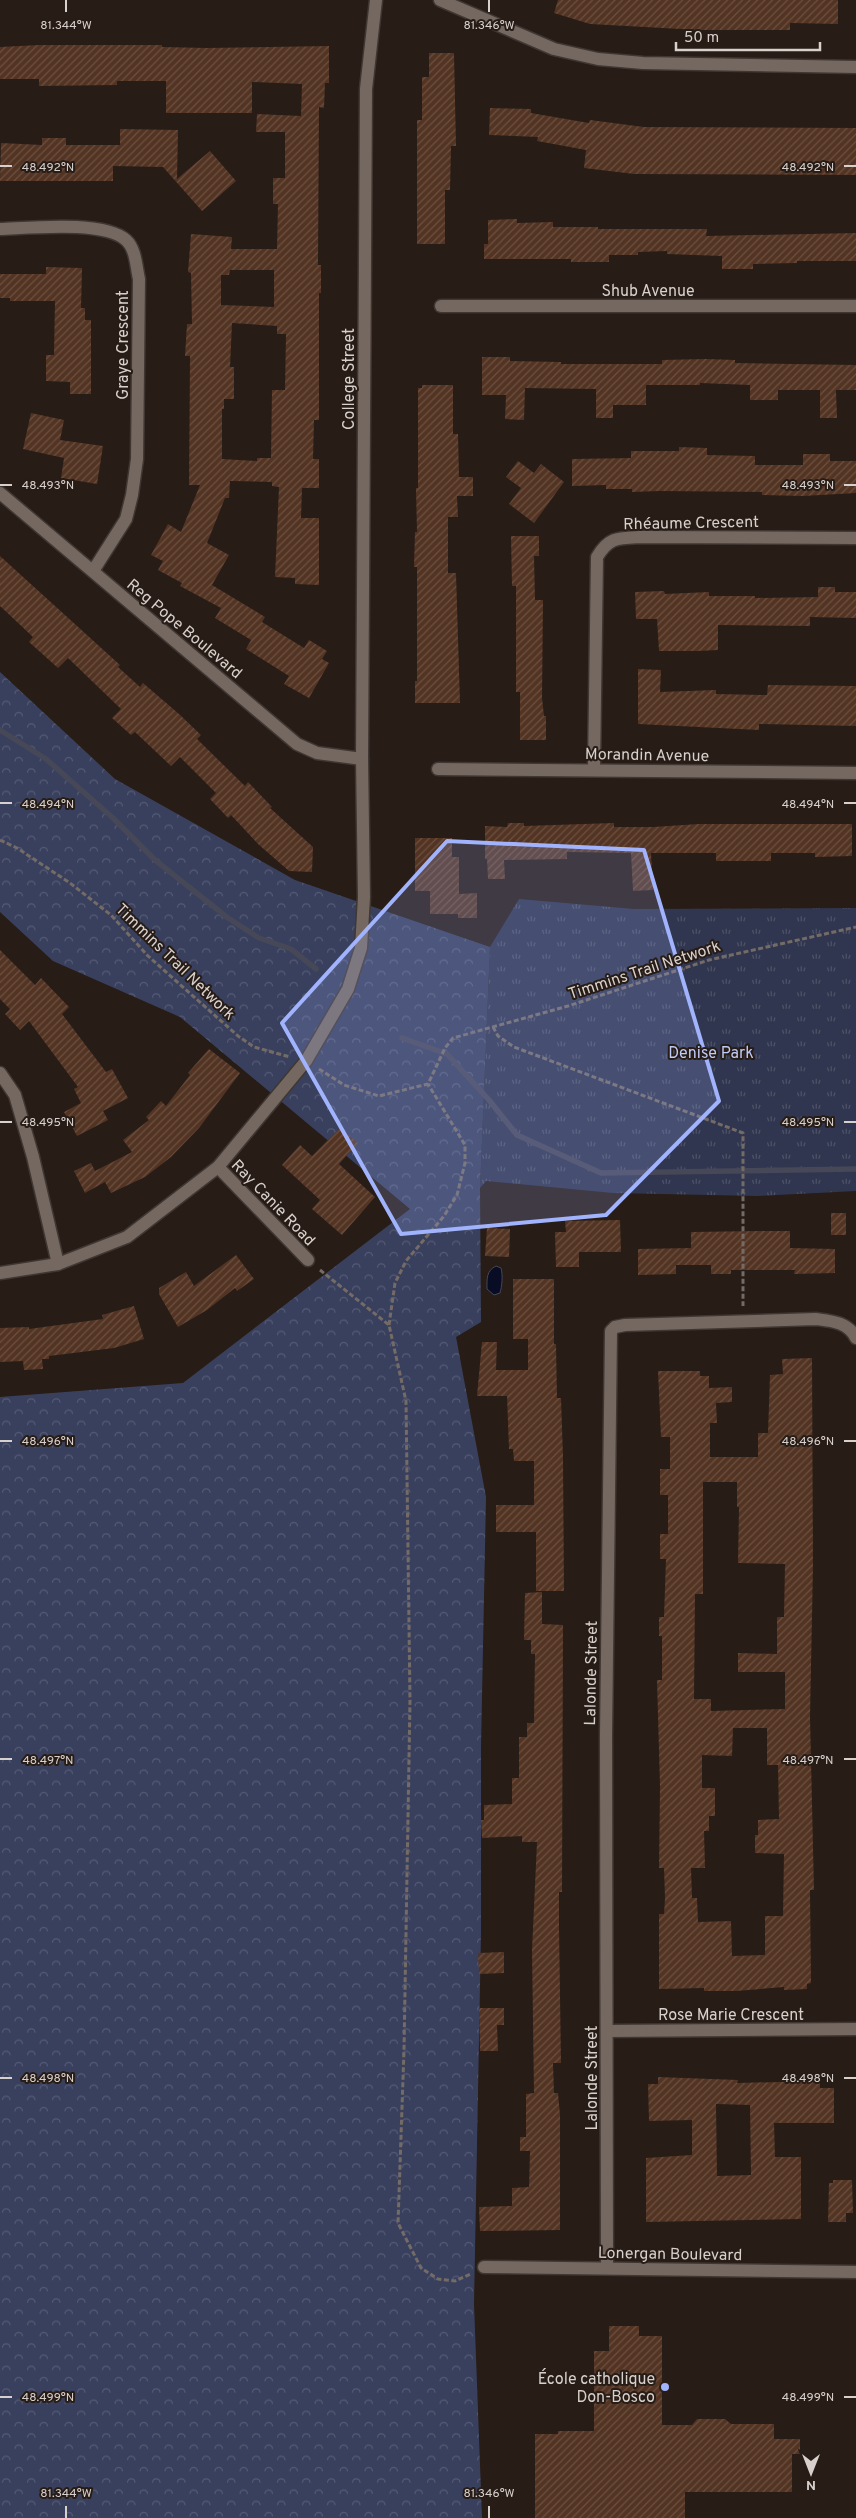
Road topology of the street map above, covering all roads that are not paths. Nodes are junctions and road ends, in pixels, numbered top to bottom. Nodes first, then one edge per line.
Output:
1 (376, 0) edge
2 (440, 0) edge
3 (856, 66) edge
4 (0, 229) edge
5 (441, 306) dead end
6 (856, 306) edge
7 (0, 493) edge
8 (856, 538) edge
9 (93, 570) junction
10 (362, 759) junction
11 (438, 769) dead end
12 (594, 769) junction
13 (856, 773) edge
14 (0, 1073) edge
15 (218, 1167) junction
16 (308, 1260) road end
17 (58, 1264) junction
18 (0, 1274) edge
19 (856, 1338) edge
20 (856, 2029) edge
21 (607, 2031) junction
22 (484, 2267) road end
23 (607, 2268) junction
24 (856, 2272) edge

1 - 10 street, College Street
2 - 3 street
4 - 9 street, Graye Crescent
5 - 6 street, Shub Avenue
7 - 9 street, Reg Pope Boulevard
8 - 12 street, Rhéaume Crescent
9 - 10 street, Reg Pope Boulevard
10 - 15 street, College Street
11 - 12 street, Morandin Avenue
12 - 13 street, Morandin Avenue
14 - 17 street
15 - 16 street, Ray Canie Road
15 - 17 street, College Street
17 - 18 street, College Street
19 - 21 street, Lalonde Street
20 - 21 street, Rose Marie Crescent
21 - 23 street, Lalonde Street
22 - 23 street, Lonergan Boulevard
23 - 24 street, Lonergan Boulevard

